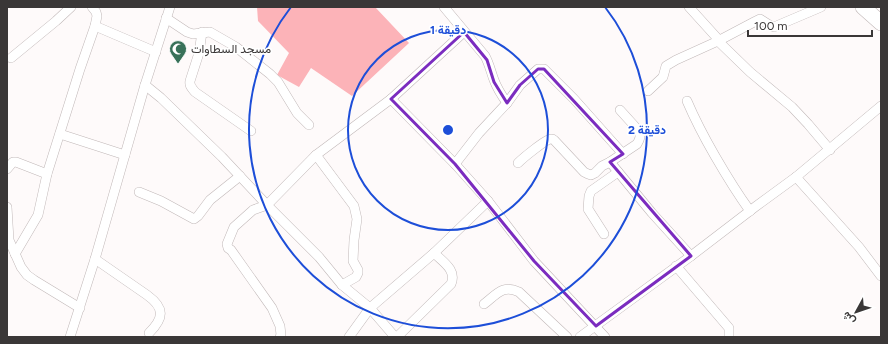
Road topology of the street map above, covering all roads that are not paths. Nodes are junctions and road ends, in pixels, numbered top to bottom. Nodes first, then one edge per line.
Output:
1 (71, 7) edge
2 (92, 7) edge
3 (170, 7) edge
4 (444, 7) edge
5 (689, 7) edge
6 (821, 7) edge
7 (863, 7) edge
8 (877, 7) edge
9 (881, 11) edge
10 (166, 18) junction
11 (881, 23) edge
12 (95, 26) junction
13 (202, 32) junction
14 (464, 32) junction
15 (718, 40) junction
16 (156, 52) junction
17 (11, 58) dead end
18 (145, 85) junction
19 (648, 91) dead end
20 (391, 99) junction
21 (687, 101) dead end
22 (507, 103) junction
23 (881, 106) edge
24 (620, 110) dead end
25 (309, 125) dead end
26 (251, 131) dead end
27 (60, 134) junction
28 (830, 150) junction
29 (623, 154) junction
30 (125, 155) junction
31 (316, 155) junction
32 (610, 162) junction
33 (518, 163) dead end
34 (456, 164) junction
35 (7, 169) edge
36 (618, 172) junction
37 (47, 174) junction
38 (240, 176) junction
39 (796, 177) junction
40 (139, 192) dead end
41 (488, 201) junction
42 (267, 205) junction
43 (7, 208) edge
44 (750, 211) junction
45 (604, 234) dead end
46 (8, 238) edge
47 (434, 253) junction
48 (15, 254) junction
49 (691, 256) junction
50 (95, 259) junction
51 (676, 266) junction
52 (881, 276) edge
53 (342, 285) junction
54 (484, 304) dead end
55 (80, 308) junction
56 (370, 308) junction
57 (596, 326) junction
58 (149, 334) dead end
59 (70, 337) edge
60 (280, 337) edge
61 (349, 337) edge
62 (396, 337) edge
63 (567, 337) edge
64 (580, 337) edge
65 (605, 337) edge
66 (729, 337) edge

1 - 17 street
2 - 12 street
3 - 10 street
4 - 14 street
5 - 15 street
6 - 15 street
7 - 11 main road
8 - 9 main road
10 - 13 street
10 - 16 street
12 - 16 street
12 - 27 street
13 - 25 street
13 - 26 street
14 - 20 street
14 - 22 street
15 - 19 street
15 - 28 street
16 - 18 street
18 - 30 street
18 - 38 street
20 - 31 street
20 - 34 street
21 - 44 street
22 - 29 street
22 - 34 street
23 - 28 street
24 - 29 street
27 - 30 street
27 - 37 street
28 - 39 street
29 - 32 street
30 - 50 street
31 - 42 street
31 - 53 street
32 - 33 street
32 - 36 street
34 - 41 street
35 - 37 street
36 - 45 street
36 - 49 street
37 - 48 street
38 - 40 street
38 - 42 street
39 - 44 street
39 - 52 street
41 - 47 street
41 - 57 street
42 - 53 street
42 - 60 street
43 - 46 street
44 - 49 street
46 - 48 street
47 - 56 street
47 - 62 street
48 - 55 street
49 - 51 street
50 - 55 street
50 - 58 street
51 - 57 street
51 - 66 street
53 - 56 street
54 - 63 street
55 - 59 street
56 - 61 street
56 - 62 street
57 - 64 street
57 - 65 street

